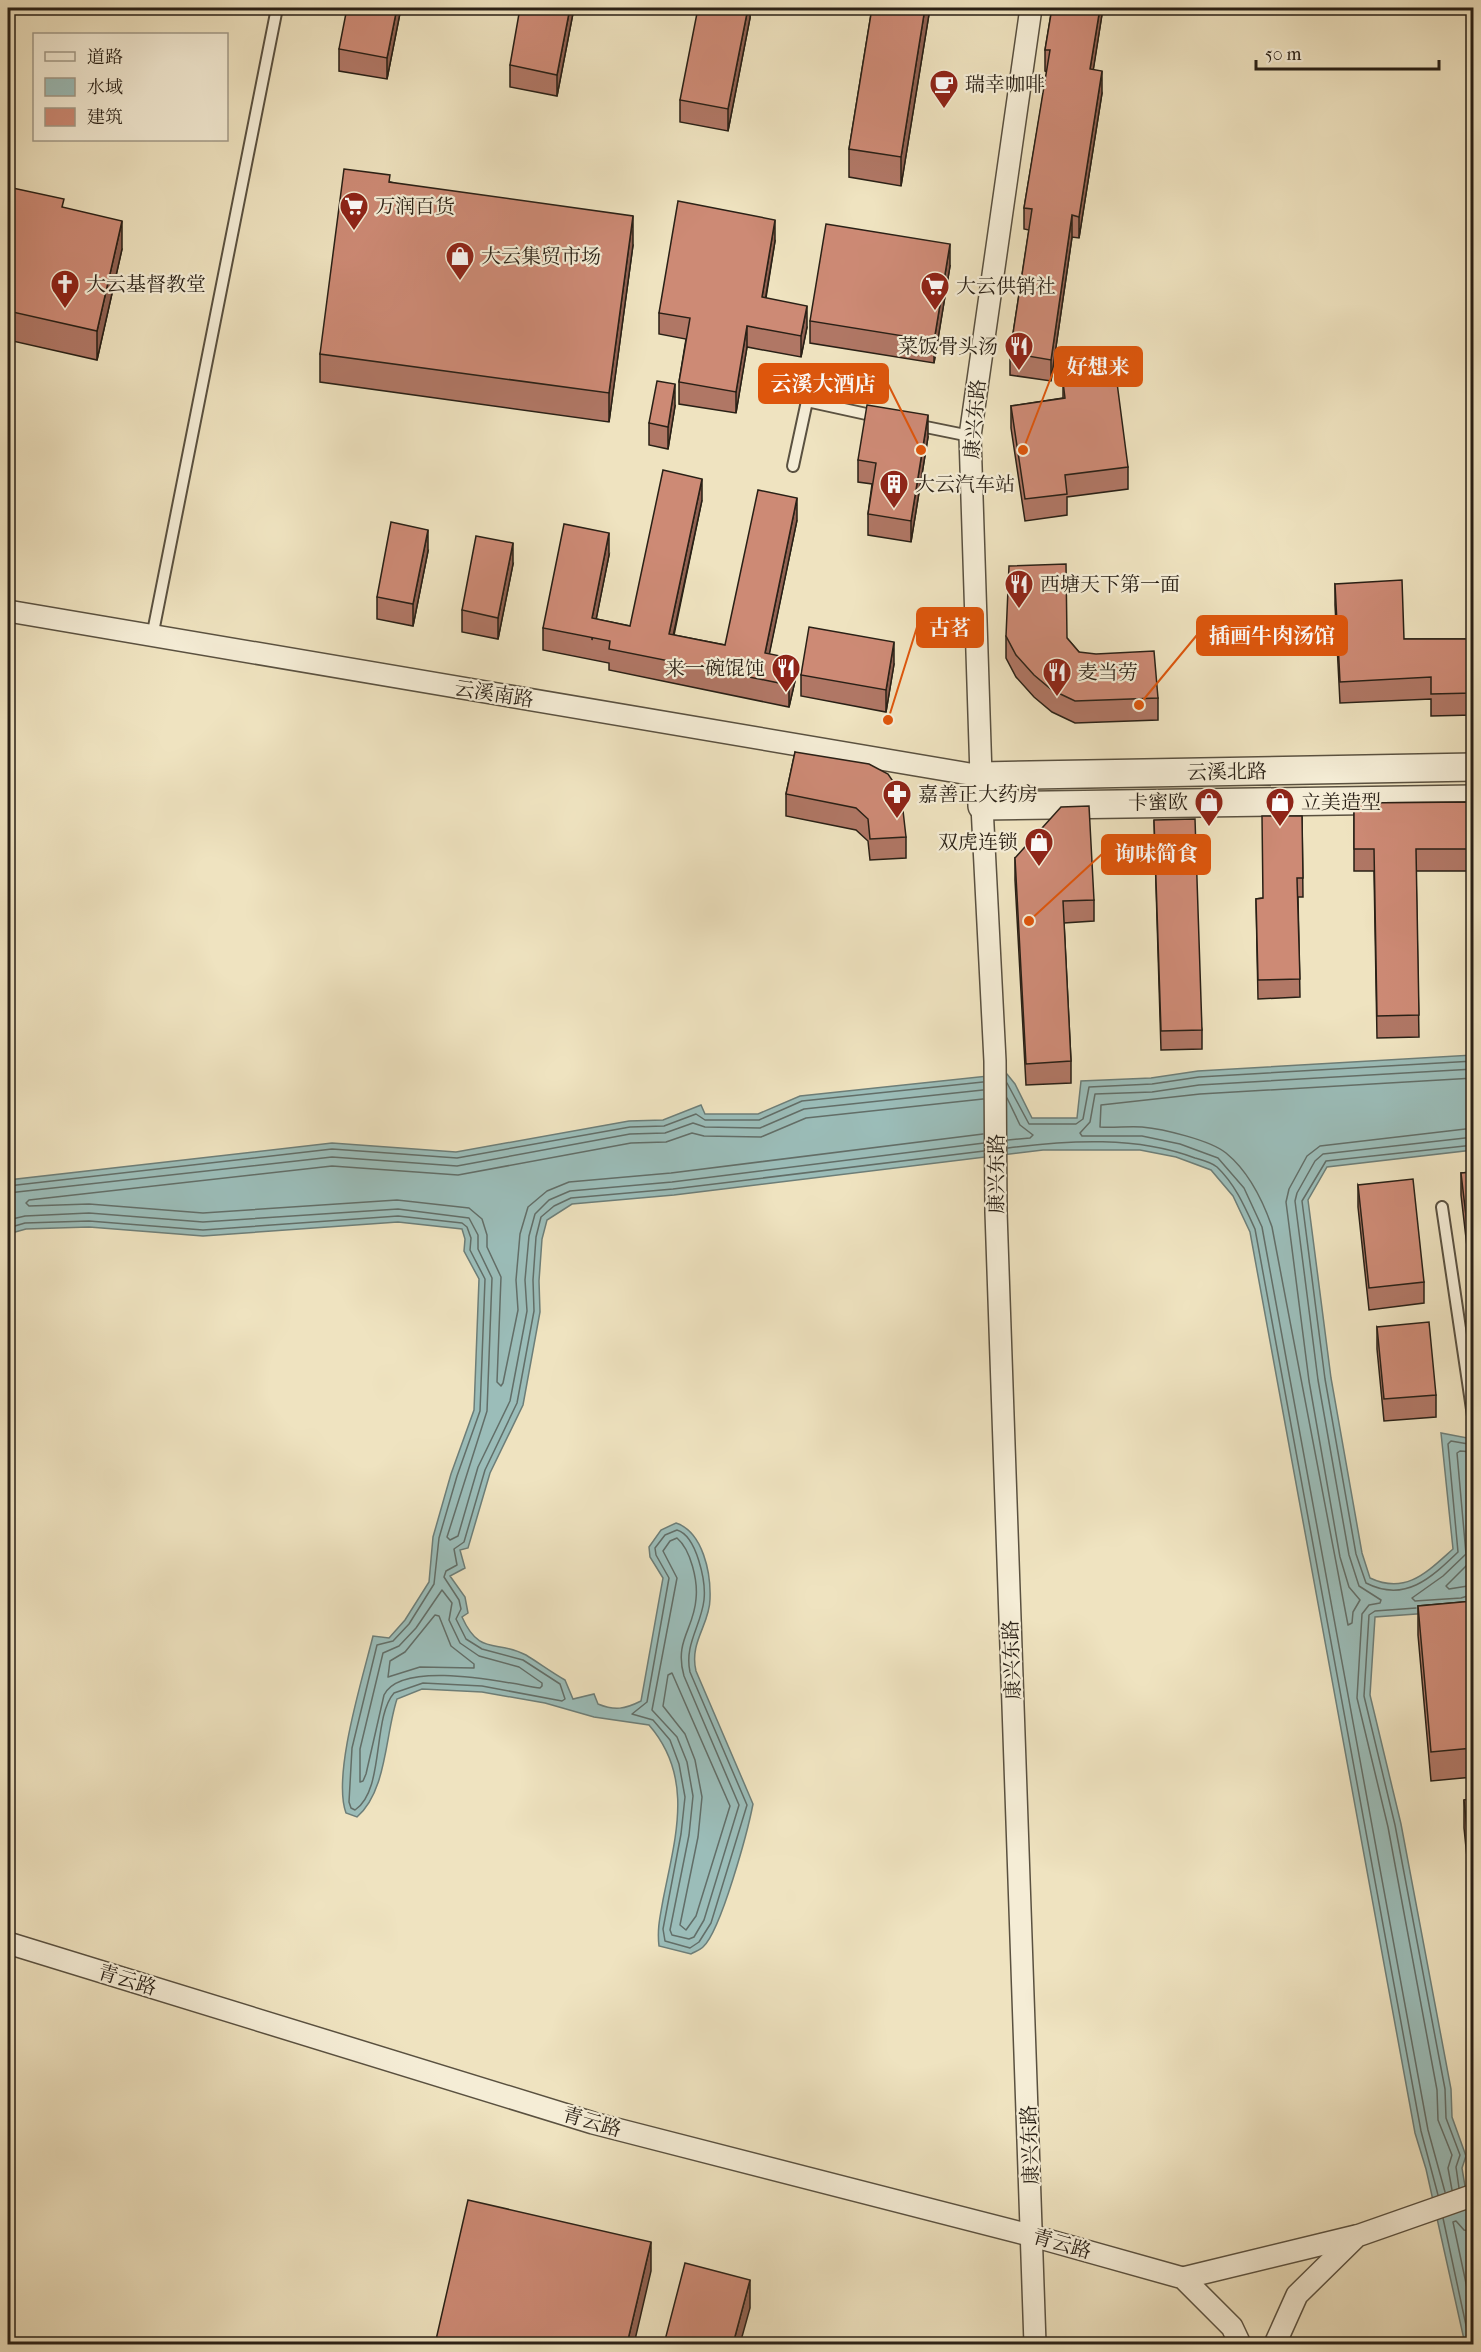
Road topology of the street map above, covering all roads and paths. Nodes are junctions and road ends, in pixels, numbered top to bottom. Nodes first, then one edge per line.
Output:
1 (277, 8) edge
2 (1031, 8) edge
3 (970, 436) junction
4 (793, 466) dead end
5 (8, 611) edge
6 (152, 637) junction
7 (1473, 767) edge
8 (981, 776) junction
9 (1473, 799) edge
10 (982, 806) junction
11 (1442, 1208) dead end
12 (1473, 1321) edge
13 (1460, 1322) junction
14 (1473, 1416) edge
15 (8, 1943) edge
16 (1473, 2195) edge
17 (1033, 2236) junction
18 (1357, 2236) junction
19 (1183, 2278) junction
20 (1035, 2344) edge
21 (1240, 2344) edge
22 (1275, 2344) edge

1 - 6 lane
2 - 3 street, 康兴东路
3 - 4 lane
3 - 8 street, 康兴东路
5 - 6 street, 云溪南路
6 - 8 street, 云溪南路
7 - 8 street, 云溪北路
8 - 10 street, 康兴东路
9 - 10 street, 云溪北路
10 - 17 street, 康兴东路
11 - 13 lane
12 - 13 lane
13 - 14 lane
15 - 17 street, 青云路
16 - 18 street, 青云路
17 - 19 street, 青云路
17 - 20 street, 康兴东路
18 - 19 street, 青云路
18 - 22 street, 青云路
19 - 21 street, 青云路

